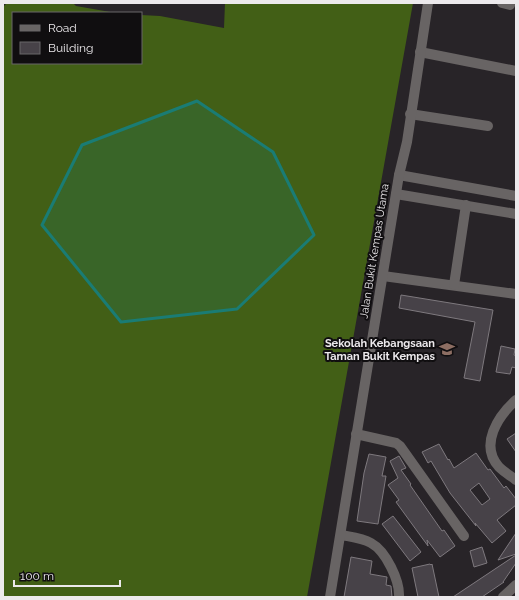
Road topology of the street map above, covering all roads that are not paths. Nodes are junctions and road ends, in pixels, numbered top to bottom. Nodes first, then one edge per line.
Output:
1 (428, 3) edge
2 (420, 52) junction
3 (516, 71) edge
4 (410, 114) junction
5 (488, 126) dead end
6 (399, 175) junction
7 (396, 194) junction
8 (516, 196) edge
9 (466, 206) junction
10 (516, 214) edge
11 (383, 276) junction
12 (454, 285) junction
13 (516, 294) edge
14 (516, 400) edge
15 (356, 434) junction
16 (516, 480) edge
17 (341, 535) junction
18 (464, 536) dead end
19 (516, 585) edge
20 (330, 597) edge
21 (399, 597) edge
22 (503, 597) edge

1 - 2 street, Jalan Bukit Kempas Utama
2 - 3 street
2 - 4 street, Jalan Bukit Kempas Utama
4 - 5 street
4 - 6 street, Jalan Bukit Kempas Utama
6 - 7 street, Jalan Bukit Kempas Utama
6 - 8 street
7 - 9 street
7 - 11 street, Jalan Bukit Kempas Utama
9 - 10 street
9 - 12 street
11 - 12 street
11 - 15 street, Jalan Bukit Kempas Utama
12 - 13 street
14 - 16 street
15 - 17 street, Jalan Bukit Kempas Utama
15 - 18 street
17 - 20 street, Jalan Bukit Kempas Utama
17 - 21 street
19 - 22 street

